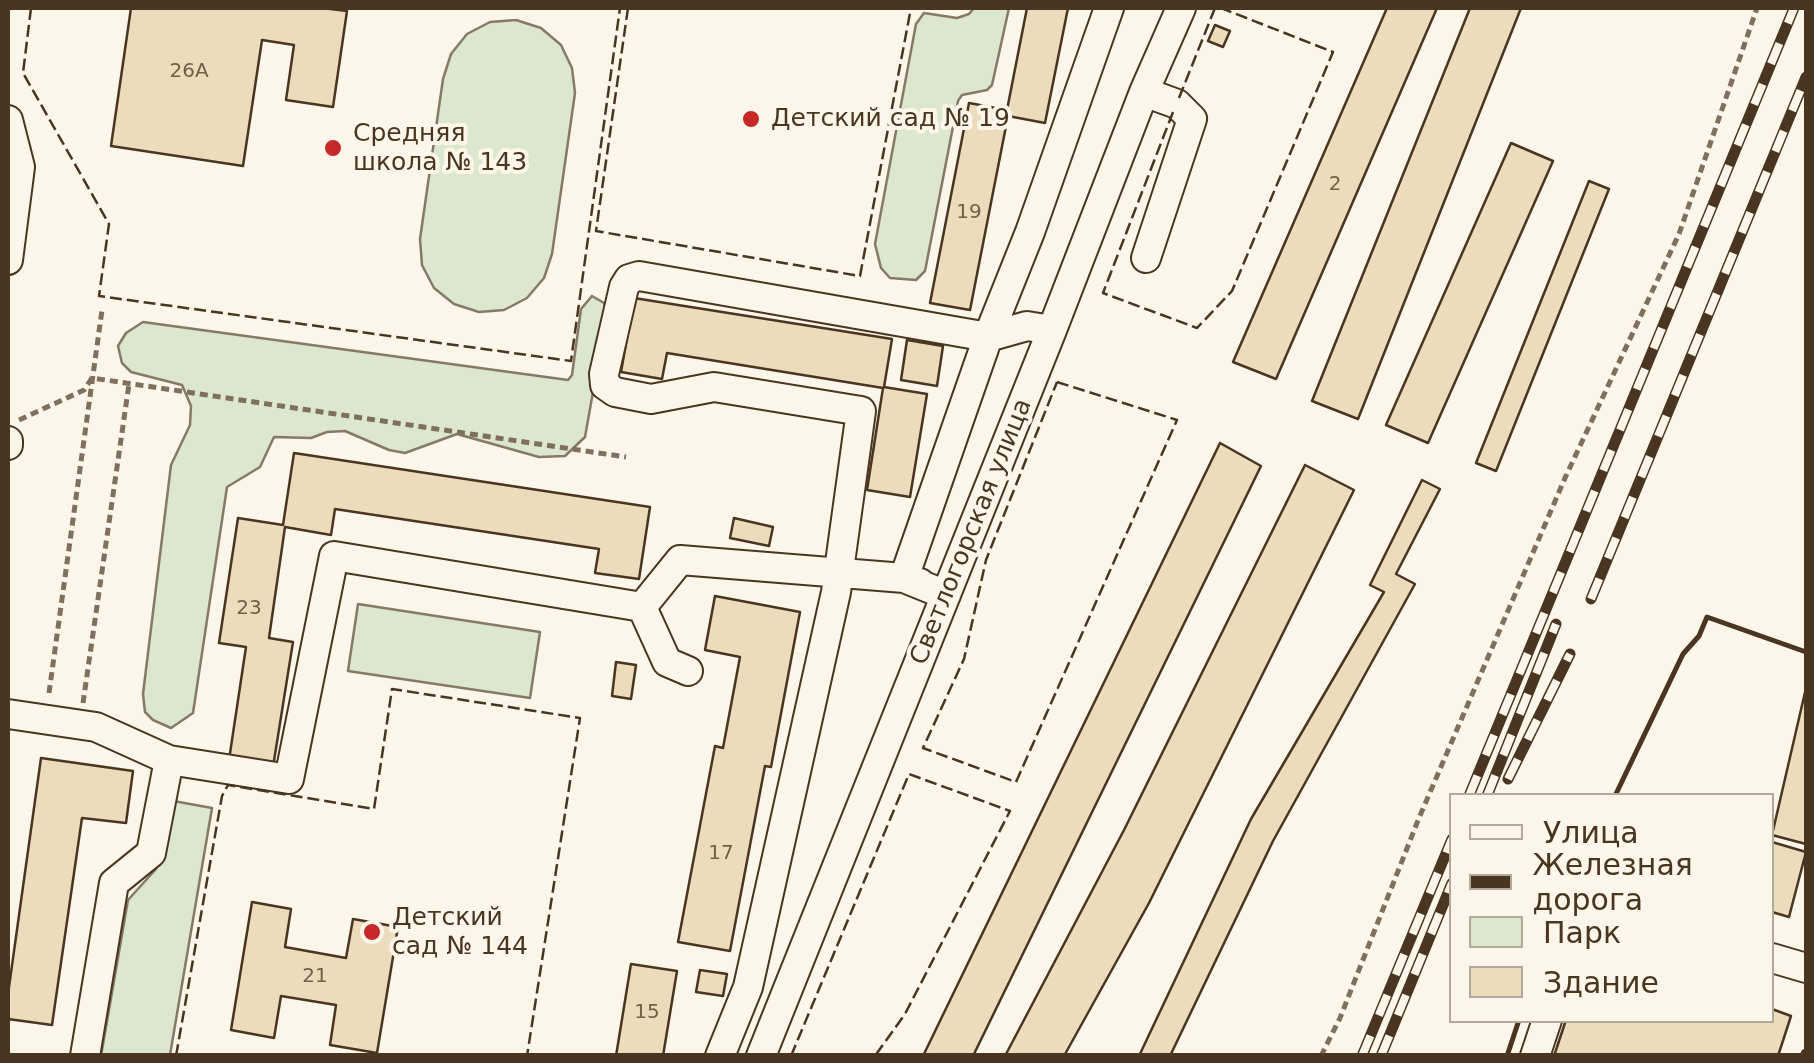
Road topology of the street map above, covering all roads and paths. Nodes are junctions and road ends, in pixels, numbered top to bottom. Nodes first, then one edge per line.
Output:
1 (1110, 8) edge
2 (1181, 8) edge
3 (1758, 8) edge
4 (1144, 92) junction
5 (8, 120) edge
6 (14, 166) edge
7 (1146, 258) dead end
8 (8, 260) edge
9 (102, 310) dead end
10 (1052, 330) junction
11 (988, 337) junction
12 (92, 378) junction
13 (129, 384) junction
14 (8, 426) edge
15 (626, 457) dead end
16 (839, 572) junction
17 (904, 578) junction
18 (946, 595) junction
19 (642, 607) junction
20 (688, 671) dead end
21 (48, 702) dead end
22 (82, 706) dead end
23 (8, 714) edge
24 (169, 760) junction
25 (1774, 959) edge
26 (1806, 968) edge
27 (748, 986) junction
28 (783, 1001) junction
29 (1546, 1023) edge
30 (85, 1056) edge
31 (720, 1056) edge
32 (761, 1056) edge
33 (1321, 1056) edge
34 (1535, 1056) edge

1 - 11 street
2 - 4 street, Светлогорская улица
3 - 33 path
4 - 7 street
4 - 10 street, Светлогорская улица
5 - 6 street
6 - 8 street
9 - 12 path
10 - 11 street
10 - 18 street, Светлогорская улица
11 - 16 street
11 - 17 street
12 - 13 path
12 - 14 path
12 - 21 path
13 - 15 path
13 - 22 path
16 - 17 street
16 - 19 street
16 - 27 street
17 - 18 street
18 - 28 street, Светлогорская улица
19 - 20 street
19 - 24 street
23 - 24 street
24 - 30 street
25 - 26 street
27 - 28 street
27 - 31 street
28 - 32 street, Светлогорская улица
29 - 34 street

